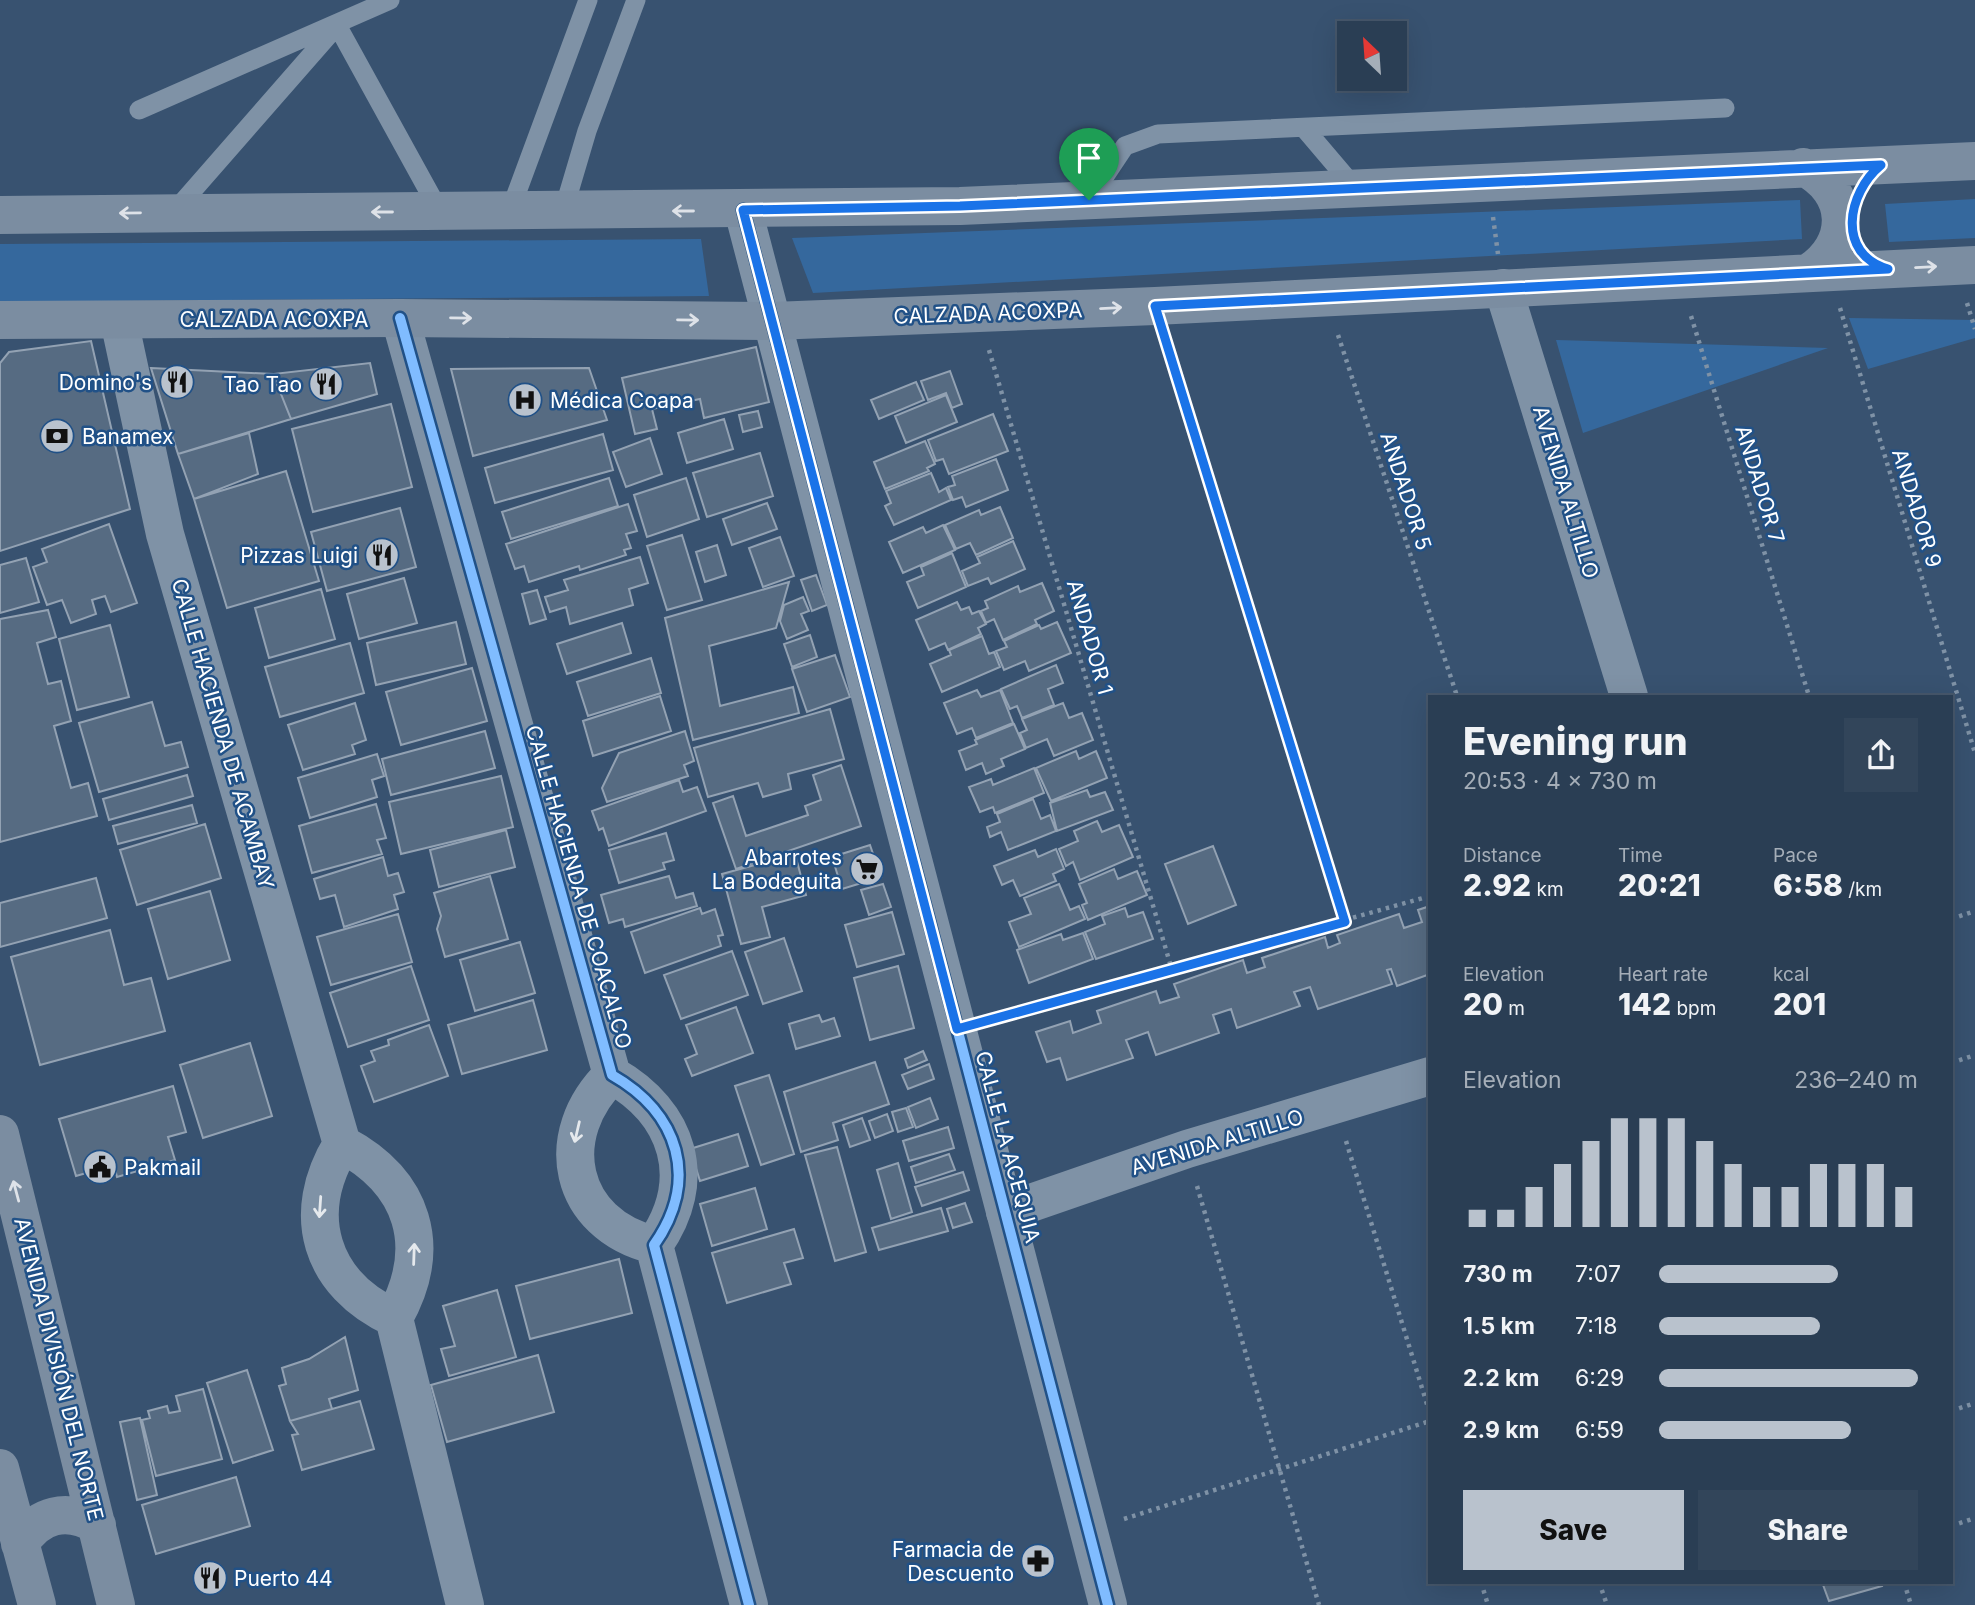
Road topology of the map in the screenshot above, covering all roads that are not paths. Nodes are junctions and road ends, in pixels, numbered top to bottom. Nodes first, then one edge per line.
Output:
1 (390, 0) edge
2 (588, 0) edge
3 (636, 0) edge
4 (337, 25) junction
5 (1725, 108) dead end
6 (139, 110) dead end
7 (1304, 128) junction
8 (1975, 161) edge
9 (1881, 165) junction
10 (1803, 167) junction
11 (1356, 188) junction
12 (1089, 200) junction
13 (743, 210) junction
14 (510, 211) junction
15 (440, 212) junction
16 (563, 212) junction
17 (173, 213) junction
18 (0, 215) edge
19 (1975, 265) edge
20 (1888, 269) junction
21 (1818, 272) junction
22 (1503, 288) junction
23 (400, 318) junction
24 (119, 320) junction
25 (773, 321) junction
26 (8, 326) edge
27 (1629, 695) edge
28 (612, 1075) junction
29 (1428, 1077) edge
30 (0, 1134) edge
31 (342, 1144) junction
32 (1005, 1212) junction
33 (654, 1245) junction
34 (394, 1318) junction
35 (84, 1472) junction
36 (4, 1482) edge
37 (97, 1525) junction
38 (20, 1544) junction
39 (37, 1605) edge
40 (116, 1605) edge
41 (465, 1605) edge
42 (749, 1605) edge
43 (1108, 1605) edge

1 - 4 lane
2 - 14 lane
3 - 16 lane
4 - 6 lane
4 - 15 lane
4 - 17 lane
5 - 7 lane
7 - 11 lane
7 - 12 lane
8 - 9 main road
9 - 10 main road
9 - 20 main road
10 - 11 main road
10 - 21 main road
11 - 12 main road
12 - 13 main road
13 -> 16 main road
13 - 25 street, CALLE LA ACEQUIA
14 - 15 main road
14 - 16 main road
15 -> 17 main road
17 -> 18 main road
20 -> 19 main road, CALZADA ACOXPA
20 - 21 main road, CALZADA ACOXPA
21 - 22 main road, CALZADA ACOXPA
25 -> 22 main road, CALZADA ACOXPA
22 - 27 street, AVENIDA ALTILLO
23 - 24 main road, CALZADA ACOXPA
23 -> 25 main road, CALZADA ACOXPA
23 - 28 street, CALLE HACIENDA DE COACALCO
24 - 26 main road, CALZADA ACOXPA
24 - 31 street, CALLE HACIENDA DE ACAMBAY
25 - 32 street, CALLE LA ACEQUIA
28 - 33 street, CALLE HACIENDA DE COACALCO
28 -> 33 street, CALLE HACIENDA DE COACALCO
29 - 32 street, AVENIDA ALTILLO
35 -> 30 main road, AVENIDA DIVISIÓN DEL NORTE
34 -> 31 street
31 -> 34 street
32 - 43 street, CALLE LA ACEQUIA
33 - 42 street
34 - 41 street
35 - 36 main road
35 - 37 main road, AVENIDA DIVISIÓN DEL NORTE
36 - 38 main road
37 - 38 main road
37 - 40 main road, AVENIDA DIVISIÓN DEL NORTE
38 - 39 main road

